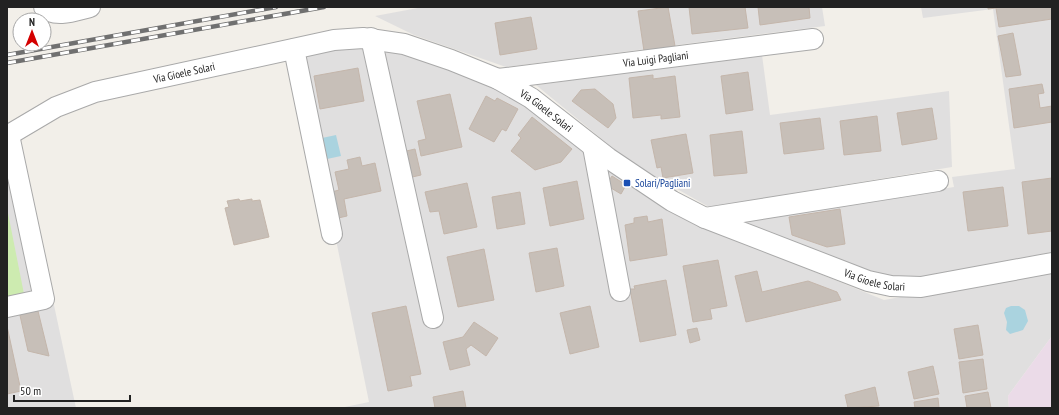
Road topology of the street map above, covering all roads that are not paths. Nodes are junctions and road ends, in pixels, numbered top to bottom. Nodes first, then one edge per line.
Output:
1 (44, 7) edge
2 (90, 7) edge
3 (371, 38) junction
4 (813, 39) dead end
5 (294, 49) junction
6 (498, 79) junction
7 (8, 135) edge
8 (593, 147) junction
9 (938, 181) dead end
10 (705, 218) junction
11 (332, 234) dead end
12 (1052, 263) edge
13 (620, 291) dead end
14 (7, 307) edge
15 (433, 318) dead end

1 - 2 street
3 - 5 street, Via Gioele Solari
3 - 6 street, Via Gioele Solari
3 - 15 street
4 - 6 street, Via Luigi Pagliani
5 - 7 street, Via Gioele Solari
5 - 11 street
6 - 8 street, Via Gioele Solari
7 - 14 street
8 - 10 street, Via Gioele Solari
8 - 13 street
9 - 10 street
10 - 12 street, Via Gioele Solari

